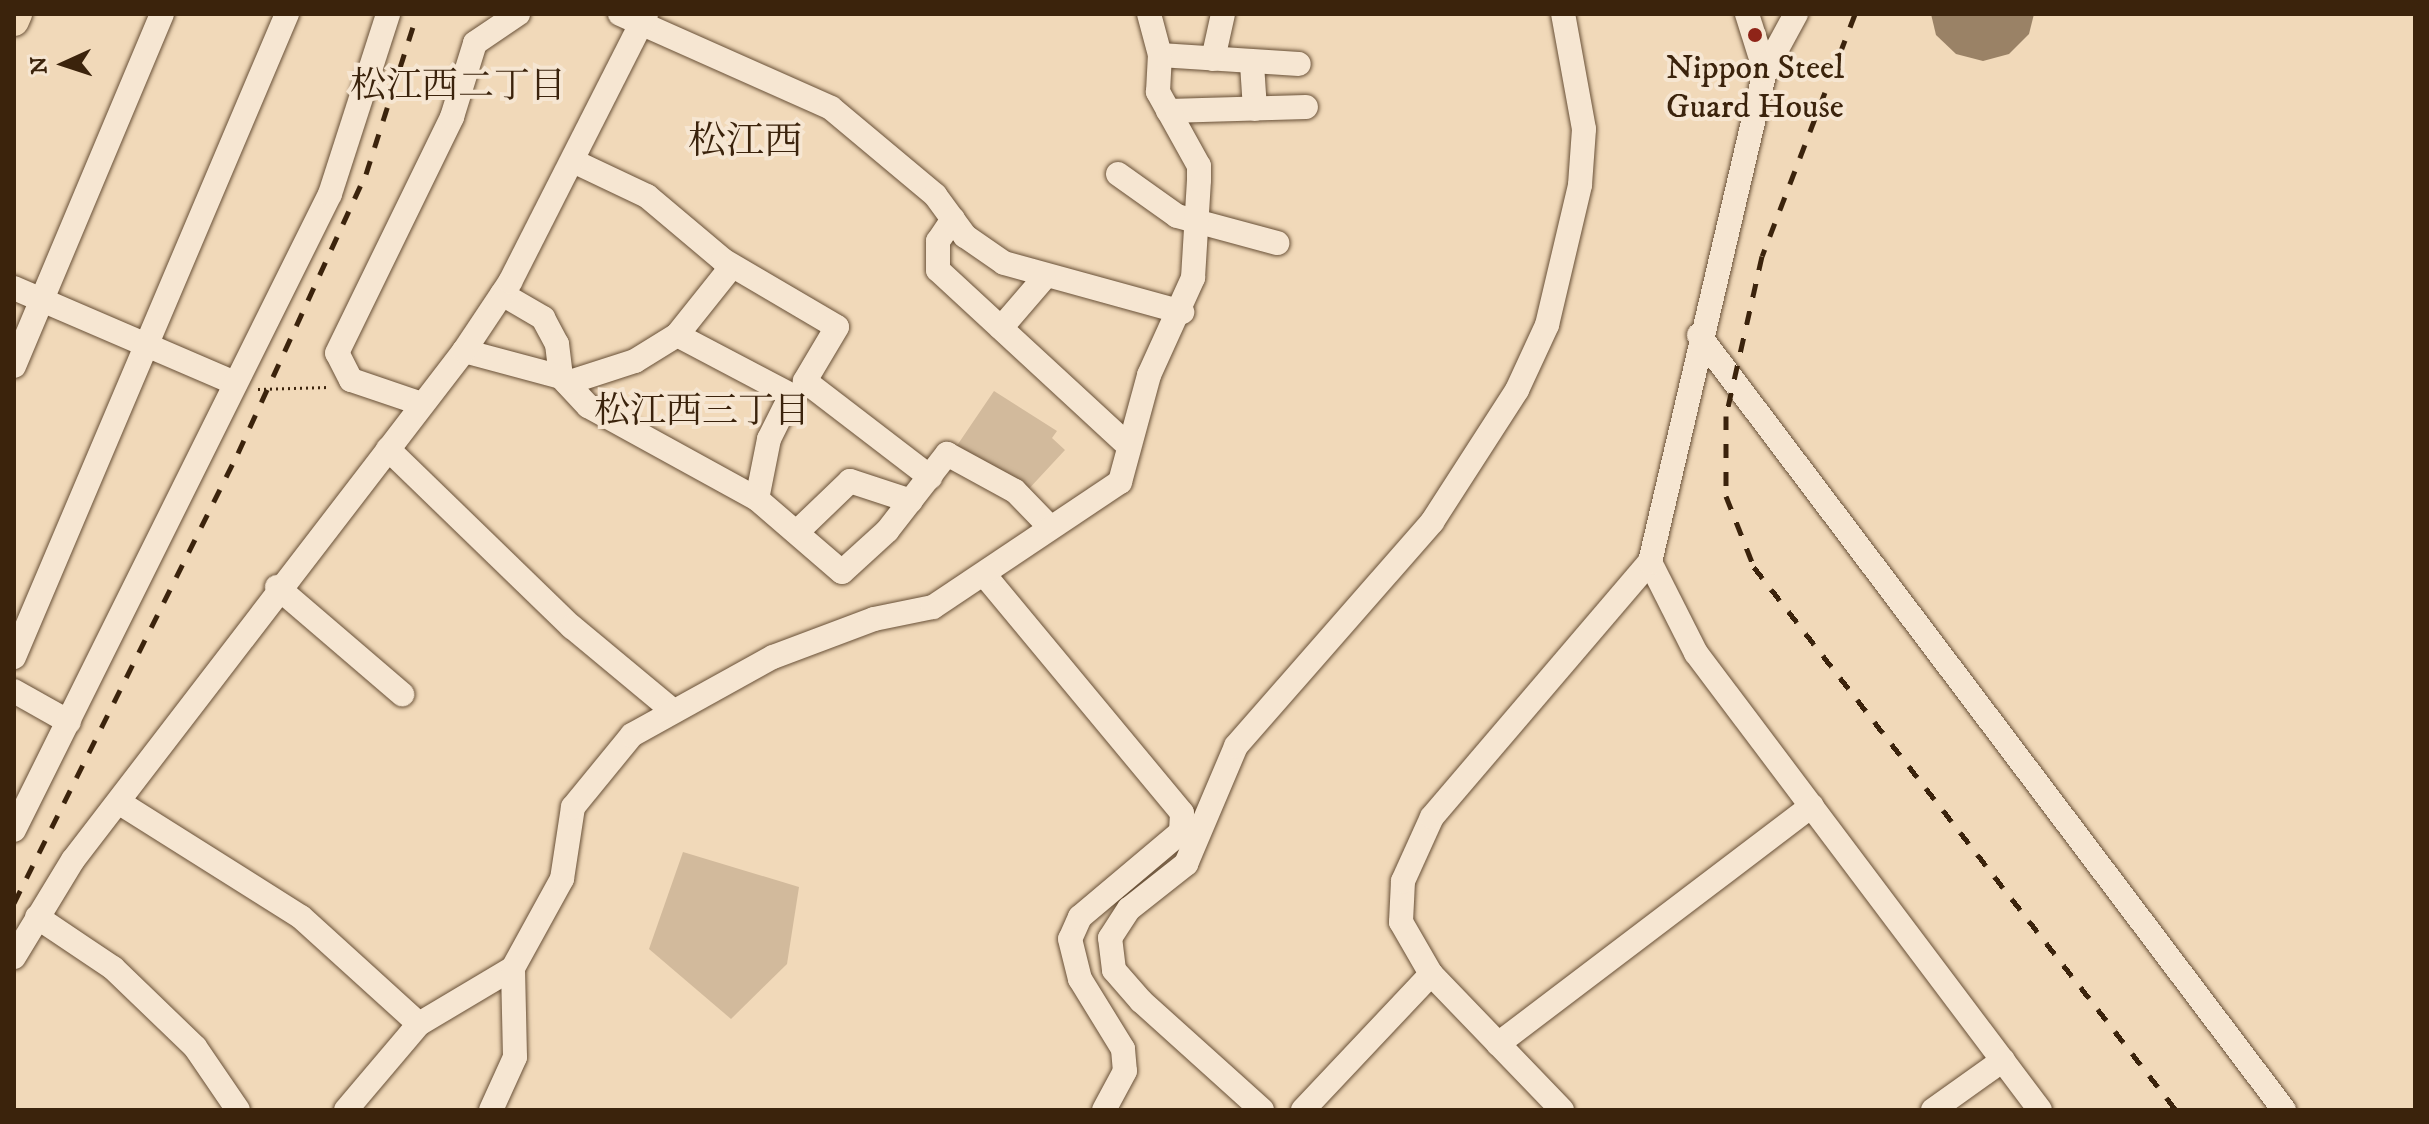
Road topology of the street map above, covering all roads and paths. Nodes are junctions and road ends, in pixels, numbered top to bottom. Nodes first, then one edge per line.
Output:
1 (17, 14) edge
2 (162, 14) edge
3 (287, 14) edge
4 (388, 14) edge
5 (518, 14) edge
6 (1149, 14) edge
7 (1223, 14) edge
8 (1563, 14) edge
9 (1747, 14) edge
10 (1796, 14) edge
11 (635, 18) edge
12 (14, 21) edge
13 (1160, 55) junction
14 (1213, 59) junction
15 (1252, 64) junction
16 (1299, 64) dead end
17 (1765, 71) junction
18 (1306, 107) dead end
19 (1255, 109) junction
20 (1168, 111) junction
21 (573, 161) junction
22 (1118, 174) dead end
23 (953, 219) junction
24 (1194, 221) junction
25 (1277, 243) dead end
26 (732, 266) junction
27 (1044, 278) junction
28 (14, 288) edge
29 (502, 294) junction
30 (42, 300) junction
31 (1182, 312) junction
32 (1001, 328) junction
33 (677, 335) junction
34 (1699, 335) junction
35 (147, 345) junction
36 (464, 351) junction
37 (14, 366) edge
38 (351, 380) junction
39 (564, 380) junction
40 (235, 383) junction
41 (422, 404) junction
42 (1129, 446) junction
43 (388, 449) junction
44 (930, 477) junction
45 (757, 499) junction
46 (911, 501) junction
47 (1048, 525) junction
48 (798, 531) junction
49 (1650, 562) junction
50 (987, 578) junction
51 (277, 587) junction
52 (14, 657) edge
53 (14, 691) edge
54 (402, 694) dead end
55 (672, 710) junction
56 (69, 722) junction
57 (120, 803) junction
58 (1812, 806) junction
59 (14, 830) edge
60 (1122, 901) junction
61 (22, 933) edge
62 (513, 968) junction
63 (1431, 974) junction
64 (419, 1024) junction
65 (1498, 1044) junction
66 (2003, 1060) junction
67 (238, 1110) edge
68 (346, 1110) edge
69 (491, 1110) edge
70 (1104, 1110) edge
71 (1262, 1110) edge
72 (1303, 1110) edge
73 (1562, 1110) edge
74 (1933, 1110) edge
75 (2040, 1110) edge
76 (2284, 1110) edge

1 - 12 main road
2 - 30 street
3 - 35 street
4 - 40 street
5 - 38 street
6 - 13 street
7 - 14 street
8 - 60 street
9 - 17 street
10 - 17 street
11 - 21 street
11 - 23 street
13 - 14 street
13 - 20 street
14 - 15 street
15 - 16 street
15 - 19 street
17 - 34 street
18 - 19 street
19 - 20 street
20 - 24 street
21 - 26 street
21 - 29 street
22 - 24 street
23 - 27 street
23 - 32 street
24 - 25 street
24 - 31 street
26 - 33 street
26 - 44 street
27 - 31 street
27 - 32 street
28 - 30 street
29 - 36 street
29 - 39 street
30 - 35 street
30 - 37 street
31 - 42 street
32 - 42 street
33 - 39 street
33 - 45 street
34 - 49 street
34 - 76 street
35 - 40 street
35 - 52 street
36 - 39 street
36 - 41 street
38 - 40 path
38 - 41 street
39 - 45 street
40 - 56 street
41 - 43 street
42 - 47 street
43 - 51 street
43 - 55 street
44 - 46 street
44 - 47 street
45 - 48 street
46 - 48 street
46 - 48 street
47 - 50 street
49 - 58 street
49 - 63 street
50 - 55 street
50 - 60 street
51 - 54 street
51 - 57 street
53 - 56 street
55 - 62 street
56 - 59 street
57 - 61 street
57 - 64 street
58 - 65 street
58 - 66 street
60 - 70 street
60 - 71 street
61 - 67 street
62 - 64 street
62 - 69 street
63 - 65 street
63 - 72 street
64 - 68 street
65 - 73 street
66 - 74 street
66 - 75 street

